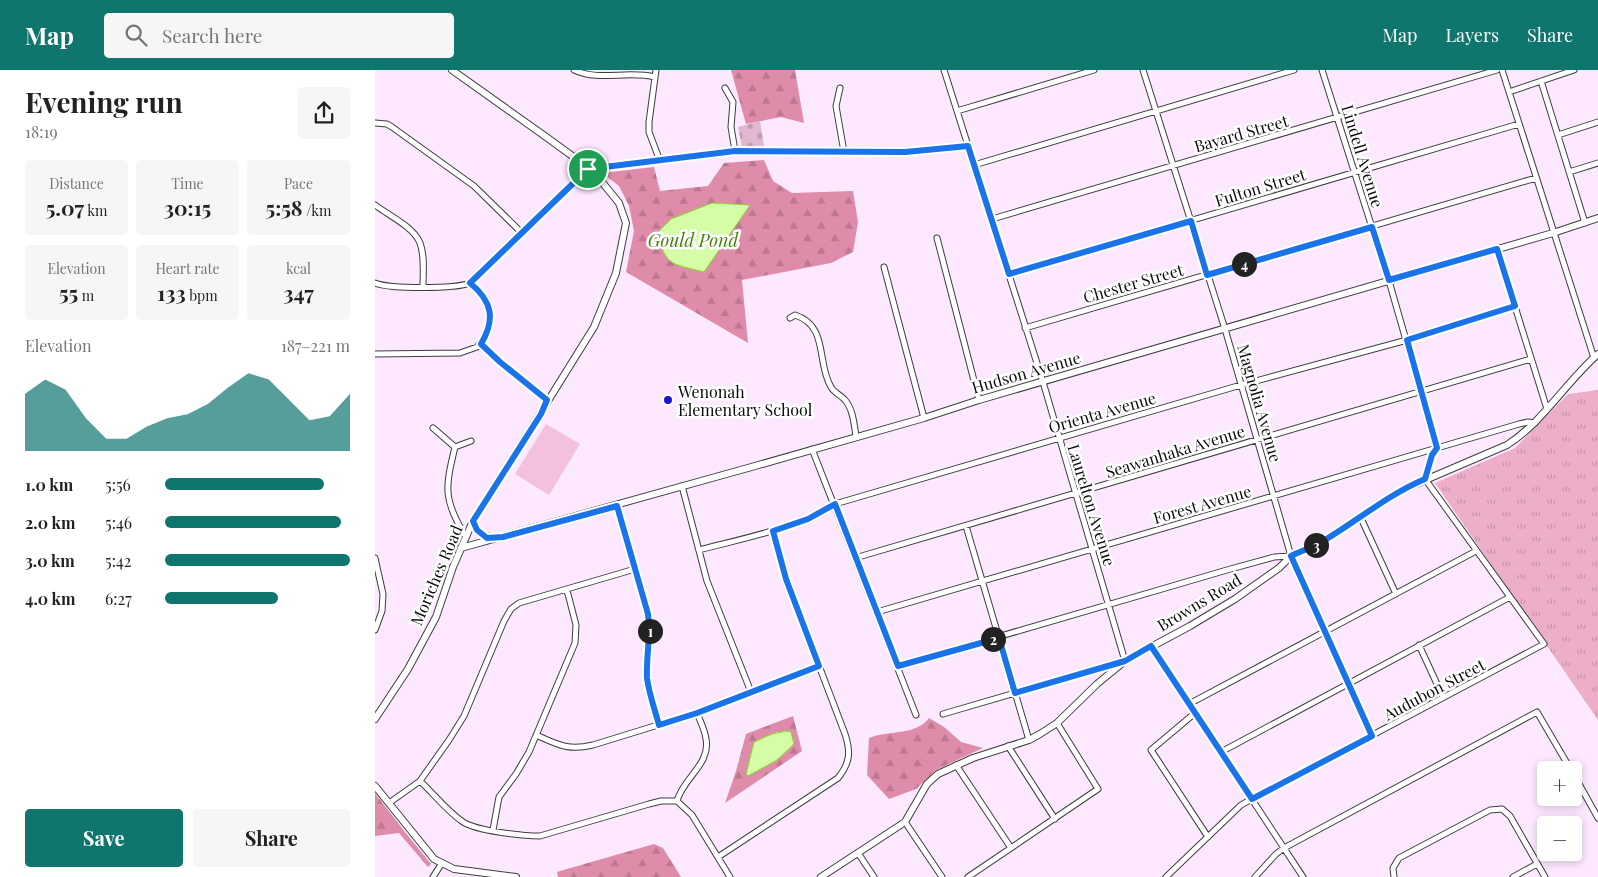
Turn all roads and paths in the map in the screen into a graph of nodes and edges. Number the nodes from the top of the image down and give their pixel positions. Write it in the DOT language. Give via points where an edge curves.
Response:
graph roads {
  1 [pos="452,70"];
  2 [pos="575,70"];
  3 [pos="657,70"];
  4 [pos="944,70"];
  5 [pos="1094,70"];
  6 [pos="1143,70"];
  7 [pos="1294,70"];
  8 [pos="1322,70"];
  9 [pos="1497,70"];
  10 [pos="1502,70"];
  11 [pos="1574,70"];
  12 [pos="1563,72"];
  13 [pos="655,77"];
  14 [pos="1541,81"];
  15 [pos="725,88"];
  16 [pos="840,88"];
  17 [pos="1509,92"];
  18 [pos="957,111"];
  19 [pos="1155,111"];
  20 [pos="1337,117"];
  21 [pos="1598,122"];
  22 [pos="375,124"];
  23 [pos="1519,124"];
  24 [pos="1558,135"];
  25 [pos="968,146"];
  26 [pos="735,151"];
  27 [pos="844,152"];
  28 [pos="660,160"];
  29 [pos="1598,163"];
  30 [pos="974,165"];
  31 [pos="1173,166"];
  32 [pos="588,169"];
  33 [pos="1354,172"];
  34 [pos="1569,172"];
  35 [pos="1536,178"];
  36 [pos="375,205"];
  37 [pos="1598,218"];
  38 [pos="992,219"];
  39 [pos="1191,221"];
  40 [pos="1585,223"];
  41 [pos="1372,227"];
  42 [pos="522,233"];
  43 [pos="1553,233"];
  44 [pos="937,238"];
  45 [pos="1497,249"];
  46 [pos="884,267"];
  47 [pos="1009,274"];
  48 [pos="1207,275"];
  49 [pos="1389,280"];
  50 [pos="375,283"];
  51 [pos="470,283"];
  52 [pos="423,287"];
  53 [pos="1515,306"];
  54 [pos="790,318"];
  55 [pos="1025,328"];
  56 [pos="1225,329"];
  57 [pos="1407,340"];
  58 [pos="481,344"];
  59 [pos="375,354"];
  60 [pos="1596,356"];
  61 [pos="1531,359"];
  62 [pos="1043,382"];
  63 [pos="1241,385"];
  64 [pos="1421,391"];
  65 [pos="547,400"];
  66 [pos="979,400"];
  67 [pos="1547,409"];
  68 [pos="924,418"];
  69 [pos="1535,423"];
  70 [pos="433,428"];
  71 [pos="856,436"];
  72 [pos="1058,438"];
  73 [pos="471,440"];
  74 [pos="1257,440"];
  75 [pos="455,447"];
  76 [pos="1437,448"];
  77 [pos="812,449"];
  78 [pos="1425,479"];
  79 [pos="682,486"];
  80 [pos="1076,493"];
  81 [pos="1273,496"];
  82 [pos="835,504"];
  83 [pos="617,506"];
  84 [pos="1360,516"];
  85 [pos="473,521"];
  86 [pos="966,526"];
  87 [pos="773,531"];
  88 [pos="465,537"];
  89 [pos="503,537"];
  90 [pos="461,548"];
  91 [pos="1093,549"];
  92 [pos="699,550"];
  93 [pos="1476,551"];
  94 [pos="1291,556"];
  95 [pos="375,558"];
  96 [pos="855,558"];
  97 [pos="635,569"];
  98 [pos="982,582"];
  99 [pos="566,590"];
  100 [pos="1396,594"];
  101 [pos="1510,597"];
  102 [pos="1109,605"];
  103 [pos="877,612"];
  104 [pos="375,630"];
  105 [pos="1326,631"];
  106 [pos="999,638"];
  107 [pos="1419,645"];
  108 [pos="1151,646"];
  109 [pos="1125,661"];
  110 [pos="819,666"];
  111 [pos="898,666"];
  112 [pos="1349,683"];
  113 [pos="751,692"];
  114 [pos="1015,693"];
  115 [pos="1443,698"];
  116 [pos="1189,704"];
  117 [pos="697,713"];
  118 [pos="1195,713"];
  119 [pos="917,714"];
  120 [pos="943,714"];
  121 [pos="375,719"];
  122 [pos="1057,723"];
  123 [pos="659,725"];
  124 [pos="535,735"];
  125 [pos="1372,736"];
  126 [pos="1029,740"];
  127 [pos="1008,746"];
  128 [pos="1221,752"];
  129 [pos="1566,761"];
  130 [pos="956,764"];
  131 [pos="420,782"];
  132 [pos="375,786"];
  133 [pos="1582,789"];
  134 [pos="1252,799"];
  135 [pos="677,801"];
  136 [pos="389,803"];
  137 [pos="1055,818"];
  138 [pos="1598,818"];
  139 [pos="905,822"];
  140 [pos="493,830"];
  141 [pos="1208,837"];
  142 [pos="1011,848"];
  143 [pos="1284,848"];
  144 [pos="858,853"];
  145 [pos="717,857"];
  146 [pos="441,863"];
  147 [pos="1537,864"];
  148 [pos="433,877"];
  149 [pos="516,877"];
  150 [pos="730,877"];
  151 [pos="821,877"];
  152 [pos="874,877"];
  153 [pos="942,877"];
  154 [pos="968,877"];
  155 [pos="1167,877"];
  156 [pos="1255,877"];
  157 [pos="1303,877"];
  158 [pos="1394,877"];
  159 [pos="1513,877"];
  160 [pos="1545,877"];
  1 -- 32 [label="street, Moriches Road"];
  2 -- 13 [label="street" via="586,74 639,71"];
  3 -- 13 [label="street"];
  4 -- 18 [label="street, Laurelton Avenue"];
  5 -- 18 [label="street"];
  6 -- 19 [label="street, Magnolia Avenue"];
  7 -- 19 [label="street"];
  8 -- 20 [label="street, Lindell Avenue"];
  9 -- 20 [label="street, Bayard Street"];
  10 -- 17 [label="street"];
  11 -- 12 [label="street"];
  12 -- 14 [label="street"];
  13 -- 28 [label="street" via="649,132"];
  14 -- 17 [label="street"];
  14 -- 24 [label="street"];
  15 -- 26 [label="street" via="733,102 731,127"];
  16 -- 27 [label="street" via="836,106"];
  17 -- 23 [label="street"];
  18 -- 25 [label="street, Laurelton Avenue"];
  19 -- 30 [label="street"];
  19 -- 31 [label="street, Magnolia Avenue"];
  20 -- 31 [label="street, Bayard Street"];
  20 -- 33 [label="street, Lindell Avenue"];
  21 -- 24 [label="street"];
  22 -- 42 [label="street" via="392,127 474,186"];
  23 -- 33 [label="street, Fulton Street"];
  23 -- 35 [label="street"];
  24 -- 34 [label="street"];
  25 -- 27 [label="street" via="905,152"];
  25 -- 30 [label="street, Laurelton Avenue"];
  26 -- 27 [label="street"];
  26 -- 28 [label="street"];
  28 -- 32 [label="street"];
  29 -- 34 [label="street"];
  30 -- 38 [label="street, Laurelton Avenue"];
  31 -- 38 [label="street, Bayard Street"];
  31 -- 39 [label="street, Magnolia Avenue"];
  32 -- 42 [label="street"];
  32 -- 65 [label="street, Moriches Road" via="619,203 626,223 616,273 594,327"];
  33 -- 39 [label="street, Fulton Street"];
  33 -- 41 [label="street, Lindell Avenue"];
  34 -- 40 [label="street"];
  35 -- 41 [label="street, Chester Street"];
  35 -- 43 [label="street"];
  36 -- 52 [label="street" via="411,230 418,239 422,250"];
  37 -- 40 [label="street, Hudson Avenue"];
  38 -- 47 [label="street, Laurelton Avenue"];
  39 -- 47 [label="street, Fulton Street"];
  39 -- 48 [label="street, Magnolia Avenue"];
  40 -- 43 [label="street, Hudson Avenue"];
  41 -- 48 [label="street, Chester Street"];
  41 -- 49 [label="street, Lindell Avenue"];
  42 -- 51 [label="street"];
  43 -- 45 [label="street, Hudson Avenue"];
  43 -- 60 [label="street"];
  44 -- 66 [label="street"];
  45 -- 49 [label="street, Hudson Avenue"];
  45 -- 53 [label="street"];
  46 -- 68 [label="street"];
  47 -- 55 [label="street, Laurelton Avenue"];
  48 -- 55 [label="street, Chester Street"];
  48 -- 56 [label="street, Magnolia Avenue"];
  49 -- 56 [label="street, Hudson Avenue"];
  49 -- 57 [label="street, Lindell Avenue"];
  50 -- 52 [label="street"];
  51 -- 52 [label="street"];
  51 -- 58 [label="street" via="486,300 489,311 488,332"];
  53 -- 57 [label="street, Orienta Avenue"];
  53 -- 61 [label="street"];
  54 -- 71 [label="street" via="795,314 803,317 815,329 830,386 850,408"];
  55 -- 62 [label="street, Laurelton Avenue"];
  56 -- 62 [label="street, Hudson Avenue"];
  56 -- 63 [label="street, Magnolia Avenue"];
  57 -- 63 [label="street, Orienta Avenue"];
  57 -- 64 [label="street, Lindell Avenue"];
  58 -- 59 [label="street" via="460,353"];
  58 -- 65 [label="street"];
  60 -- 67 [label="street, Browns Road"];
  61 -- 64 [label="street, Seawanhaka Avenue"];
  61 -- 67 [label="street"];
  62 -- 66 [label="street, Hudson Avenue"];
  62 -- 72 [label="street, Laurelton Avenue"];
  63 -- 72 [label="street, Orienta Avenue"];
  63 -- 74 [label="street, Magnolia Avenue"];
  64 -- 74 [label="street, Seawanhaka Avenue"];
  64 -- 76 [label="street, Lindell Avenue"];
  65 -- 85 [label="street, Moriches Road"];
  66 -- 68 [label="street, Hudson Avenue"];
  67 -- 69 [label="street, Browns Road"];
  68 -- 71 [label="street, Hudson Avenue"];
  69 -- 76 [label="street, Forest Avenue" via="1519,424"];
  69 -- 78 [label="street, Browns Road" via="1507,445"];
  70 -- 75 [label="street"];
  71 -- 77 [label="street, Hudson Avenue"];
  72 -- 80 [label="street, Laurelton Avenue"];
  72 -- 82 [label="street, Orienta Avenue"];
  73 -- 75 [label="street"];
  74 -- 80 [label="street, Seawanhaka Avenue"];
  74 -- 81 [label="street, Magnolia Avenue"];
  75 -- 88 [label="street" via="446,484 447,495"];
  76 -- 78 [label="street"];
  76 -- 81 [label="street, Forest Avenue"];
  77 -- 79 [label="street, Hudson Avenue"];
  77 -- 82 [label="street"];
  78 -- 84 [label="street, Browns Road"];
  78 -- 93 [label="street"];
  79 -- 83 [label="street, Hudson Avenue"];
  79 -- 92 [label="street"];
  80 -- 86 [label="street, Seawanhaka Avenue"];
  80 -- 91 [label="street, Laurelton Avenue"];
  81 -- 91 [label="street, Forest Avenue"];
  81 -- 94 [label="street, Magnolia Avenue"];
  82 -- 87 [label="street, Orienta Avenue" via="808,519"];
  82 -- 96 [label="street"];
  83 -- 89 [label="street, Hudson Avenue"];
  83 -- 97 [label="street"];
  84 -- 94 [label="street, Browns Road" via="1318,544"];
  84 -- 100 [label="street"];
  85 -- 88 [label="street, Moriches Road"];
  85 -- 89 [label="street" via="477,530 487,538"];
  86 -- 96 [label="street, Seawanhaka Avenue"];
  86 -- 98 [label="street"];
  87 -- 92 [label="street, Orienta Avenue"];
  87 -- 110 [label="street" via="786,579"];
  88 -- 90 [label="street, Moriches Road"];
  89 -- 90 [label="street, Hudson Avenue"];
  90 -- 121 [label="street, Moriches Road" via="436,617 408,669"];
  91 -- 98 [label="street, Forest Avenue"];
  91 -- 102 [label="street, Laurelton Avenue"];
  92 -- 113 [label="street" via="707,581"];
  93 -- 100 [label="street"];
  93 -- 101 [label="street"];
  94 -- 102 [label="street" via="1274,557"];
  94 -- 105 [label="street, Magnolia Avenue"];
  94 -- 108 [label="street, Browns Road" via="1235,599"];
  95 -- 104 [label="street" via="383,594 383,611"];
  96 -- 103 [label="street"];
  97 -- 99 [label="street"];
  97 -- 123 [label="street" via="648,614 647,679"];
  98 -- 103 [label="street, Forest Avenue"];
  98 -- 106 [label="street"];
  99 -- 124 [label="street" via="576,625 575,644"];
  99 -- 131 [label="street" via="519,603 511,609 464,716"];
  100 -- 105 [label="street"];
  101 -- 107 [label="street"];
  101 -- 115 [label="street, Audubon Street" via="1544,644"];
  102 -- 106 [label="street"];
  102 -- 109 [label="street, Laurelton Avenue"];
  103 -- 111 [label="street"];
  105 -- 112 [label="street, Magnolia Avenue"];
  105 -- 116 [label="street"];
  106 -- 111 [label="street"];
  106 -- 114 [label="street"];
  107 -- 112 [label="street"];
  107 -- 115 [label="street"];
  108 -- 109 [label="street, Browns Road"];
  108 -- 116 [label="street"];
  109 -- 114 [label="street"];
  109 -- 122 [label="street, Browns Road"];
  110 -- 113 [label="street"];
  110 -- 145 [label="street" via="849,747 845,769 838,778"];
  111 -- 119 [label="street"];
  112 -- 125 [label="street, Magnolia Avenue"];
  112 -- 128 [label="street"];
  113 -- 117 [label="street"];
  114 -- 120 [label="street"];
  114 -- 126 [label="street"];
  115 -- 125 [label="street, Audubon Street"];
  116 -- 118 [label="street"];
  117 -- 123 [label="street"];
  117 -- 135 [label="street" via="706,738 705,754 679,791"];
  118 -- 128 [label="street"];
  118 -- 141 [label="street" via="1151,750"];
  122 -- 126 [label="street, Browns Road"];
  122 -- 137 [label="street" via="1098,789"];
  123 -- 124 [label="street" via="573,748"];
  124 -- 140 [label="street" via="529,752 499,797"];
  125 -- 134 [label="street, Audubon Street"];
  126 -- 127 [label="street, Browns Road"];
  127 -- 130 [label="street, Browns Road"];
  127 -- 137 [label="street"];
  128 -- 134 [label="street"];
  129 -- 143 [label="street" via="1537,712"];
  130 -- 139 [label="street, Browns Road" via="927,784"];
  130 -- 142 [label="street"];
  131 -- 136 [label="street"];
  131 -- 140 [label="street" via="463,822"];
  132 -- 136 [label="street"];
  133 -- 138 [label="street"];
  134 -- 141 [label="street, Audubon Street" via="1241,805"];
  134 -- 143 [label="street"];
  135 -- 140 [label="street" via="649,804 541,836"];
  135 -- 145 [label="street" via="692,815"];
  136 -- 146 [label="street" via="434,859"];
  137 -- 142 [label="street"];
  139 -- 144 [label="street, Browns Road"];
  139 -- 153 [label="street"];
  141 -- 155 [label="street, Audubon Street"];
  142 -- 154 [label="street"];
  143 -- 156 [label="street"];
  143 -- 157 [label="street"];
  144 -- 151 [label="street, Browns Road"];
  144 -- 152 [label="street"];
  145 -- 150 [label="street"];
  146 -- 148 [label="street"];
  146 -- 149 [label="street" via="454,868"];
  147 -- 158 [label="street" via="1510,816 1502,808 1490,810 1399,858 1393,868"];
  147 -- 159 [label="street"];
  147 -- 160 [label="street"];
}
